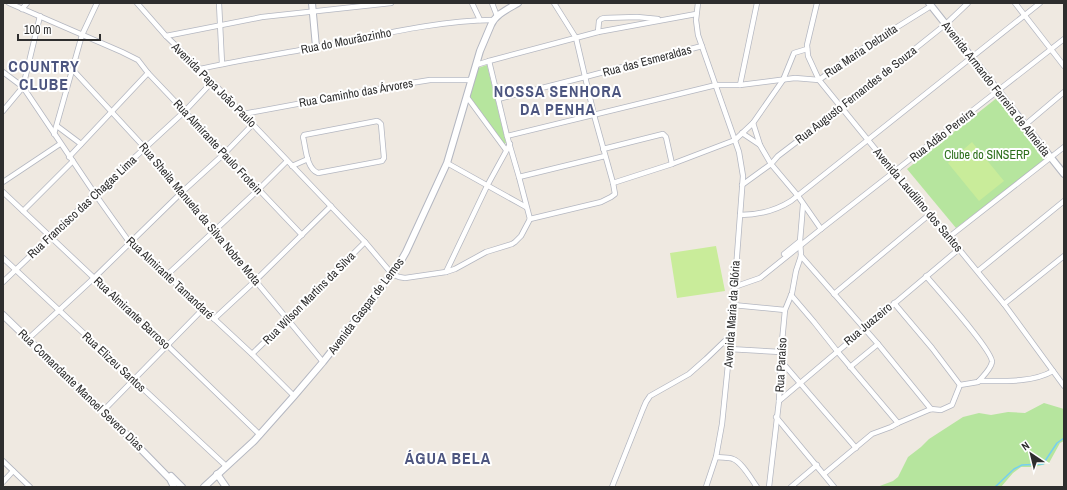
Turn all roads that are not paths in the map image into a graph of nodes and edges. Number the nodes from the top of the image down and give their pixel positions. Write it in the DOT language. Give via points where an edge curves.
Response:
graph roads {
  1 [pos="9,3"];
  2 [pos="28,3"];
  3 [pos="97,3"];
  4 [pos="137,3"];
  5 [pos="218,3"];
  6 [pos="312,3"];
  7 [pos="390,3"];
  8 [pos="472,3"];
  9 [pos="492,3"];
  10 [pos="518,3"];
  11 [pos="554,3"];
  12 [pos="698,3"];
  13 [pos="757,3"];
  14 [pos="817,3"];
  15 [pos="968,3"];
  16 [pos="1015,3"];
  17 [pos="1040,3"];
  18 [pos="930,4"];
  19 [pos="22,9"];
  20 [pos="312,12"];
  21 [pos="696,14"];
  22 [pos="1024,15"];
  23 [pos="40,16"];
  24 [pos="495,18"];
  25 [pos="664,19"];
  26 [pos="480,20"];
  27 [pos="946,24"];
  28 [pos="219,26"];
  29 [pos="598,32"];
  30 [pos="82,35"];
  31 [pos="166,36"];
  32 [pos="576,38"];
  33 [pos="1064,39"];
  34 [pos="702,46"];
  35 [pos="316,47"];
  36 [pos="808,49"];
  37 [pos="1051,50"];
  38 [pos="972,57"];
  39 [pos="489,60"];
  40 [pos="222,64"];
  41 [pos="476,65"];
  42 [pos="1064,66"];
  43 [pos="200,69"];
  44 [pos="73,70"];
  45 [pos="3,72"];
  46 [pos="148,73"];
  47 [pos="585,77"];
  48 [pos="471,80"];
  49 [pos="783,80"];
  50 [pos="819,80"];
  51 [pos="212,82"];
  52 [pos="740,85"];
  53 [pos="716,86"];
  54 [pos="23,87"];
  55 [pos="999,91"];
  56 [pos="1064,92"];
  57 [pos="467,97"];
  58 [pos="498,99"];
  59 [pos="841,108"];
  60 [pos="3,111"];
  61 [pos="111,111"];
  62 [pos="184,111"];
  63 [pos="243,114"];
  64 [pos="594,115"];
  65 [pos="753,122"];
  66 [pos="253,124"];
  67 [pos="1025,125"];
  68 [pos="57,126"];
  69 [pos="742,133"];
  70 [pos="54,134"];
  71 [pos="507,136"];
  72 [pos="734,140"];
  73 [pos="867,140"];
  74 [pos="60,144"];
  75 [pos="81,144"];
  76 [pos="510,144"];
  77 [pos="760,145"];
  78 [pos="1064,147"];
  79 [pos="145,148"];
  80 [pos="603,149"];
  81 [pos="506,150"];
  82 [pos="225,153"];
  83 [pos="70,156"];
  84 [pos="605,156"];
  85 [pos="1051,158"];
  86 [pos="308,160"];
  87 [pos="73,161"];
  88 [pos="287,161"];
  89 [pos="447,163"];
  90 [pos="672,164"];
  91 [pos="771,164"];
  92 [pos="292,166"];
  93 [pos="894,172"];
  94 [pos="1064,174"];
  95 [pos="519,177"];
  96 [pos="3,182"];
  97 [pos="613,183"];
  98 [pos="742,185"];
  99 [pos="487,186"];
  100 [pos="258,190"];
  101 [pos="3,192"];
  102 [pos="181,193"];
  103 [pos="94,194"];
  104 [pos="798,196"];
  105 [pos="1064,201"];
  106 [pos="803,205"];
  107 [pos="331,206"];
  108 [pos="526,207"];
  109 [pos="23,211"];
  110 [pos="930,214"];
  111 [pos="740,215"];
  112 [pos="530,219"];
  113 [pos="821,229"];
  114 [pos="214,231"];
  115 [pos="302,235"];
  116 [pos="50,236"];
  117 [pos="949,237"];
  118 [pos="365,242"];
  119 [pos="130,243"];
  120 [pos="800,243"];
  121 [pos="959,249"];
  122 [pos="801,256"];
  123 [pos="1064,256"];
  124 [pos="3,258"];
  125 [pos="16,270"];
  126 [pos="978,271"];
  127 [pos="446,272"];
  128 [pos="392,274"];
  129 [pos="167,275"];
  130 [pos="926,276"];
  131 [pos="94,278"];
  132 [pos="255,281"];
  133 [pos="3,282"];
  134 [pos="734,287"];
  135 [pos="834,294"];
  136 [pos="791,295"];
  137 [pos="894,303"];
  138 [pos="1004,304"];
  139 [pos="733,305"];
  140 [pos="203,309"];
  141 [pos="60,310"];
  142 [pos="785,310"];
  143 [pos="3,315"];
  144 [pos="214,319"];
  145 [pos="287,320"];
  146 [pos="864,328"];
  147 [pos="731,335"];
  148 [pos="28,339"];
  149 [pos="878,344"];
  150 [pos="168,346"];
  151 [pos="729,349"];
  152 [pos="837,351"];
  153 [pos="781,352"];
  154 [pos="252,354"];
  155 [pos="781,361"];
  156 [pos="323,362"];
  157 [pos="850,366"];
  158 [pos="1053,371"];
  159 [pos="134,380"];
  160 [pos="979,381"];
  161 [pos="800,383"];
  162 [pos="960,385"];
  163 [pos="1064,386"];
  164 [pos="294,396"];
  165 [pos="779,401"];
  166 [pos="931,409"];
  167 [pos="103,411"];
  168 [pos="776,417"];
  169 [pos="898,423"];
  170 [pos="260,435"];
  171 [pos="856,448"];
  172 [pos="716,457"];
  173 [pos="3,461"];
  174 [pos="816,465"];
  175 [pos="158,466"];
  176 [pos="226,466"];
  177 [pos="13,471"];
  178 [pos="824,474"];
  179 [pos="215,476"];
  180 [pos="3,482"];
  181 [pos="30,487"];
  182 [pos="174,487"];
  183 [pos="182,487"];
  184 [pos="197,487"];
  185 [pos="204,487"];
  186 [pos="226,487"];
  187 [pos="612,487"];
  188 [pos="706,487"];
  189 [pos="757,487"];
  190 [pos="768,487"];
  191 [pos="791,487"];
  192 [pos="834,487"];
  1 -- 19 [label="street"];
  2 -- 19 [label="street"];
  3 -- 30 [label="street"];
  4 -- 31 [label="street, Avenida Papa João Paulo"];
  5 -- 28 [label="street"];
  6 -- 20 [label="street"];
  7 -- 20 [label="street"];
  8 -- 26 [label="street"];
  9 -- 24 [label="street"];
  10 -- 24 [label="street"];
  11 -- 32 [label="street"];
  12 -- 21 [label="street, Avenida Maria da Glória"];
  13 -- 52 [label="street"];
  14 -- 36 [label="street, Avenida Laudilino dos Santos"];
  15 -- 27 [label="street, Rua Augusto Fernandes de Souza"];
  16 -- 22 [label="street"];
  17 -- 22 [label="street"];
  18 -- 27 [label="street, Avenida Armando Ferreira de Almeida"];
  18 -- 50 [label="street, Rua Maria Delzuita"];
  19 -- 23 [label="street"];
  20 -- 28 [label="street" via="262,17"];
  20 -- 35 [label="street"];
  21 -- 25 [label="street"];
  21 -- 34 [label="street, Avenida Maria da Glória" via="696,26"];
  22 -- 37 [label="street"];
  22 -- 38 [label="street"];
  23 -- 30 [label="street"];
  23 -- 54 [label="street"];
  24 -- 26 [label="street, Rua do Mourãozinho"];
  24 -- 41 [label="street, Avenida Gaspar de Lemos"];
  25 -- 29 [label="street"];
  25 -- 29 [label="street" via="604,18 598,22"];
  26 -- 35 [label="street, Rua do Mourãozinho" via="418,27"];
  27 -- 38 [label="street, Avenida Armando Ferreira de Almeida"];
  27 -- 59 [label="street, Rua Augusto Fernandes de Souza"];
  28 -- 31 [label="street"];
  28 -- 40 [label="street"];
  29 -- 32 [label="street"];
  30 -- 44 [label="street"];
  30 -- 46 [label="street, Rua Almirante Paulo Frotein" via="135,58"];
  31 -- 43 [label="street, Avenida Papa João Paulo"];
  32 -- 39 [label="street"];
  32 -- 47 [label="street"];
  33 -- 37 [label="street, Rua Adão Pereira"];
  34 -- 47 [label="street, Rua das Esmeraldas"];
  34 -- 53 [label="street, Avenida Maria da Glória"];
  35 -- 40 [label="street, Rua do Mourãozinho"];
  36 -- 49 [label="street" via="794,53"];
  36 -- 50 [label="street, Avenida Laudilino dos Santos" via="808,56"];
  37 -- 42 [label="street"];
  37 -- 55 [label="street, Rua Adão Pereira"];
  38 -- 55 [label="street, Avenida Armando Ferreira de Almeida"];
  38 -- 73 [label="street"];
  39 -- 41 [label="street"];
  39 -- 58 [label="street"];
  40 -- 43 [label="street, Rua do Mourãozinho"];
  41 -- 48 [label="street, Avenida Gaspar de Lemos"];
  43 -- 51 [label="street, Avenida Papa João Paulo"];
  44 -- 61 [label="street, Rua Sheila Manuela da Silva Nobre Mota"];
  44 -- 68 [label="street"];
  45 -- 54 [label="street, Rua Almirante Tamandaré"];
  46 -- 61 [label="street"];
  46 -- 62 [label="street, Rua Almirante Paulo Frotein"];
  47 -- 58 [label="street, Rua das Esmeraldas"];
  47 -- 64 [label="street"];
  48 -- 57 [label="street, Avenida Gaspar de Lemos"];
  48 -- 63 [label="street, Rua Caminho das Árvores" via="430,80"];
  49 -- 50 [label="street, Rua Maria Delzuita"];
  49 -- 52 [label="street, Rua Maria Delzuita"];
  49 -- 65 [label="street"];
  50 -- 59 [label="street, Avenida Laudilino dos Santos"];
  51 -- 62 [label="street, Rua Francisco das Chagas Lima"];
  51 -- 63 [label="street, Avenida Papa João Paulo"];
  52 -- 53 [label="street, Rua Maria Delzuita"];
  53 -- 64 [label="street, Rua Maria Delzuita"];
  53 -- 72 [label="street, Avenida Maria da Glória"];
  54 -- 60 [label="street"];
  54 -- 70 [label="street, Rua Almirante Tamandaré"];
  55 -- 67 [label="street, Avenida Armando Ferreira de Almeida"];
  55 -- 93 [label="street, Rua Adão Pereira"];
  56 -- 67 [label="street"];
  57 -- 81 [label="street"];
  57 -- 89 [label="street, Avenida Gaspar de Lemos"];
  58 -- 71 [label="street"];
  59 -- 73 [label="street, Avenida Laudilino dos Santos"];
  59 -- 91 [label="street, Rua Augusto Fernandes de Souza"];
  61 -- 75 [label="street"];
  61 -- 79 [label="street, Rua Sheila Manuela da Silva Nobre Mota"];
  62 -- 79 [label="street, Rua Francisco das Chagas Lima"];
  62 -- 82 [label="street, Rua Almirante Paulo Frotein"];
  63 -- 66 [label="street, Avenida Papa João Paulo"];
  64 -- 71 [label="street, Rua Maria Delzuita"];
  64 -- 80 [label="street"];
  65 -- 69 [label="street"];
  65 -- 77 [label="street"];
  66 -- 82 [label="street"];
  66 -- 88 [label="street, Avenida Papa João Paulo"];
  67 -- 85 [label="street, Avenida Armando Ferreira de Almeida"];
  68 -- 70 [label="street"];
  68 -- 75 [label="street"];
  69 -- 72 [label="street"];
  69 -- 77 [label="street"];
  70 -- 74 [label="street, Rua Almirante Tamandaré"];
  71 -- 76 [label="street"];
  72 -- 90 [label="street"];
  72 -- 98 [label="street, Avenida Maria da Glória" via="741,160"];
  73 -- 93 [label="street, Avenida Laudilino dos Santos"];
  73 -- 104 [label="street"];
  74 -- 83 [label="street, Rua Almirante Tamandaré"];
  74 -- 96 [label="street"];
  75 -- 83 [label="street"];
  76 -- 81 [label="street"];
  76 -- 95 [label="street"];
  77 -- 91 [label="street"];
  78 -- 85 [label="street"];
  79 -- 102 [label="street, Rua Sheila Manuela da Silva Nobre Mota"];
  79 -- 103 [label="street, Rua Francisco das Chagas Lima"];
  80 -- 84 [label="street"];
  80 -- 90 [label="street" via="663,134 666,137"];
  81 -- 99 [label="street"];
  82 -- 100 [label="street, Rua Almirante Paulo Frotein"];
  82 -- 102 [label="street"];
  83 -- 87 [label="street, Rua Almirante Tamandaré"];
  84 -- 95 [label="street"];
  84 -- 97 [label="street"];
  85 -- 94 [label="street, Avenida Armando Ferreira de Almeida"];
  85 -- 117 [label="street"];
  86 -- 86 [label="street" via="311,168 318,173 382,161 384,158 380,123 374,121 305,134 303,137"];
  86 -- 92 [label="street"];
  87 -- 103 [label="street, Rua Almirante Tamandaré"];
  87 -- 109 [label="street"];
  88 -- 92 [label="street, Avenida Papa João Paulo"];
  88 -- 100 [label="street"];
  89 -- 99 [label="street"];
  89 -- 128 [label="street, Avenida Gaspar de Lemos" via="406,252"];
  90 -- 97 [label="street"];
  91 -- 98 [label="street, Rua Augusto Fernandes de Souza"];
  91 -- 104 [label="street"];
  92 -- 107 [label="street, Avenida Papa João Paulo"];
  93 -- 110 [label="street, Avenida Laudilino dos Santos"];
  93 -- 113 [label="street, Rua Adão Pereira"];
  95 -- 108 [label="street"];
  97 -- 112 [label="street" via="614,194 602,202"];
  98 -- 111 [label="street, Avenida Maria da Glória"];
  99 -- 108 [label="street"];
  99 -- 127 [label="street"];
  100 -- 114 [label="street"];
  100 -- 115 [label="street, Rua Almirante Paulo Frotein"];
  101 -- 109 [label="street, Rua Almirante Barroso"];
  102 -- 114 [label="street, Rua Sheila Manuela da Silva Nobre Mota"];
  102 -- 119 [label="street"];
  103 -- 116 [label="street, Rua Francisco das Chagas Lima"];
  103 -- 119 [label="street, Rua Almirante Tamandaré"];
  104 -- 106 [label="street"];
  104 -- 111 [label="street" via="775,210"];
  105 -- 126 [label="street"];
  106 -- 113 [label="street"];
  106 -- 120 [label="street, Rua Paraíso"];
  107 -- 115 [label="street"];
  107 -- 118 [label="street, Avenida Papa João Paulo"];
  108 -- 112 [label="street"];
  109 -- 116 [label="street, Rua Almirante Barroso"];
  110 -- 117 [label="street, Avenida Laudilino dos Santos"];
  110 -- 135 [label="street"];
  111 -- 134 [label="street, Avenida Maria da Glória"];
  112 -- 127 [label="street" via="515,242 486,252"];
  113 -- 120 [label="street, Rua Adão Pereira"];
  114 -- 129 [label="street"];
  114 -- 132 [label="street, Rua Sheila Manuela da Silva Nobre Mota"];
  115 -- 132 [label="street"];
  116 -- 125 [label="street, Rua Francisco das Chagas Lima"];
  116 -- 131 [label="street, Rua Almirante Barroso"];
  117 -- 121 [label="street, Avenida Laudilino dos Santos"];
  118 -- 128 [label="street, Avenida Papa João Paulo"];
  118 -- 145 [label="street, Rua Wilson Martins da Silva"];
  119 -- 129 [label="street, Rua Almirante Tamandaré"];
  119 -- 131 [label="street"];
  120 -- 122 [label="street, Rua Paraíso"];
  120 -- 134 [label="street, Rua Adão Pereira" via="757,279"];
  121 -- 126 [label="street, Avenida Laudilino dos Santos"];
  121 -- 130 [label="street, Rua Juazeiro"];
  122 -- 135 [label="street"];
  122 -- 136 [label="street, Rua Paraíso"];
  123 -- 138 [label="street"];
  124 -- 125 [label="street, Rua Elizeu Santos"];
  125 -- 133 [label="street, Rua Francisco das Chagas Lima"];
  125 -- 141 [label="street, Rua Elizeu Santos"];
  126 -- 138 [label="street, Avenida Laudilino dos Santos"];
  127 -- 128 [label="street" via="405,278"];
  128 -- 156 [label="street, Avenida Gaspar de Lemos"];
  129 -- 140 [label="street, Rua Almirante Tamandaré"];
  130 -- 137 [label="street, Rua Juazeiro"];
  130 -- 160 [label="street" via="992,358 991,365"];
  131 -- 141 [label="street"];
  131 -- 150 [label="street, Rua Almirante Barroso"];
  132 -- 144 [label="street"];
  132 -- 145 [label="street, Rua Sheila Manuela da Silva Nobre Mota"];
  134 -- 139 [label="street, Avenida Maria da Glória"];
  135 -- 146 [label="street"];
  136 -- 142 [label="street, Rua Paraíso"];
  136 -- 152 [label="street"];
  137 -- 146 [label="street, Rua Juazeiro"];
  137 -- 162 [label="street"];
  138 -- 158 [label="street, Avenida Laudilino dos Santos"];
  139 -- 142 [label="street"];
  139 -- 147 [label="street, Avenida Maria da Glória"];
  140 -- 144 [label="street, Rua Almirante Tamandaré"];
  140 -- 150 [label="street"];
  141 -- 148 [label="street"];
  141 -- 159 [label="street, Rua Elizeu Santos"];
  142 -- 153 [label="street, Rua Paraíso"];
  143 -- 148 [label="street, Rua Comandante Manoel Severo Dias"];
  144 -- 154 [label="street, Rua Almirante Tamandaré"];
  145 -- 154 [label="street, Rua Wilson Martins da Silva"];
  145 -- 156 [label="street, Rua Sheila Manuela da Silva Nobre Mota"];
  146 -- 149 [label="street"];
  146 -- 152 [label="street, Rua Juazeiro"];
  147 -- 151 [label="street, Avenida Maria da Glória"];
  147 -- 187 [label="street" via="689,374 647,399"];
  148 -- 167 [label="street, Rua Comandante Manoel Severo Dias"];
  149 -- 157 [label="street"];
  149 -- 166 [label="street"];
  150 -- 159 [label="street"];
  150 -- 170 [label="street, Rua Almirante Barroso"];
  151 -- 153 [label="street"];
  151 -- 172 [label="street, Avenida Maria da Glória" via="722,424"];
  152 -- 157 [label="street"];
  152 -- 161 [label="street, Rua Juazeiro"];
  153 -- 155 [label="street, Rua Paraíso"];
  154 -- 164 [label="street, Rua Almirante Tamandaré"];
  155 -- 161 [label="street"];
  155 -- 165 [label="street, Rua Paraíso"];
  156 -- 164 [label="street, Avenida Gaspar de Lemos"];
  157 -- 169 [label="street"];
  158 -- 160 [label="street" via="1047,375 1027,379"];
  158 -- 163 [label="street, Avenida Laudilino dos Santos"];
  159 -- 167 [label="street"];
  159 -- 176 [label="street, Rua Elizeu Santos"];
  160 -- 162 [label="street"];
  161 -- 165 [label="street, Rua Juazeiro"];
  161 -- 171 [label="street"];
  162 -- 166 [label="street" via="952,405 941,410"];
  164 -- 170 [label="street, Avenida Gaspar de Lemos"];
  165 -- 168 [label="street, Rua Paraíso"];
  166 -- 169 [label="street"];
  167 -- 175 [label="street, Rua Comandante Manoel Severo Dias"];
  168 -- 174 [label="street"];
  168 -- 190 [label="street, Rua Paraíso"];
  169 -- 171 [label="street" via="872,434"];
  170 -- 176 [label="street, Avenida Gaspar de Lemos"];
  171 -- 178 [label="street"];
  172 -- 188 [label="street, Avenida Maria da Glória"];
  172 -- 189 [label="street" via="738,462"];
  173 -- 177 [label="street"];
  174 -- 178 [label="street"];
  174 -- 191 [label="street"];
  175 -- 182 [label="street"];
  175 -- 183 [label="street"];
  176 -- 179 [label="street, Avenida Gaspar de Lemos"];
  177 -- 180 [label="street"];
  177 -- 181 [label="street"];
  178 -- 192 [label="street"];
  179 -- 184 [label="street"];
  179 -- 185 [label="street"];
  179 -- 186 [label="street"];
}
